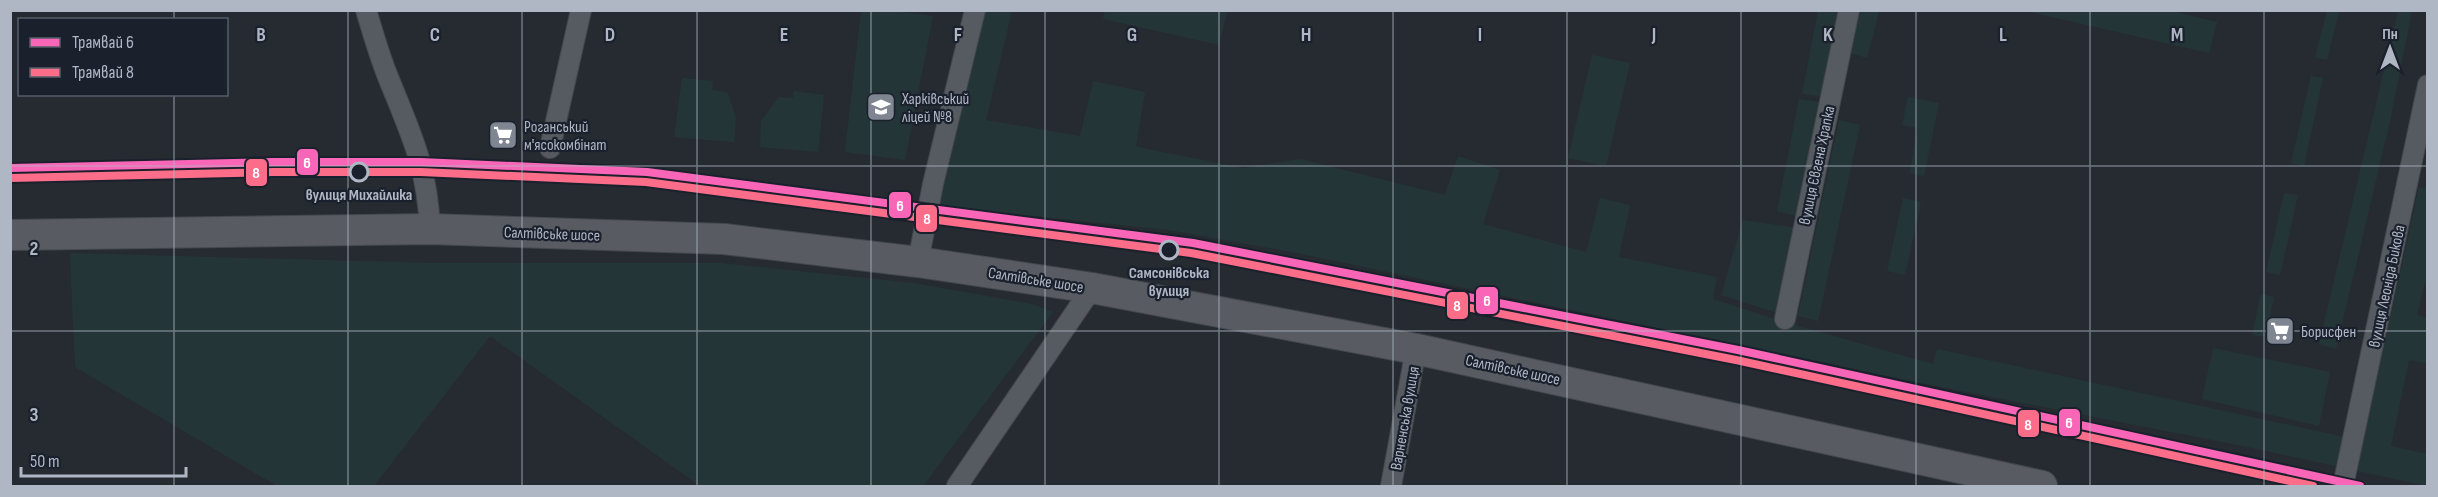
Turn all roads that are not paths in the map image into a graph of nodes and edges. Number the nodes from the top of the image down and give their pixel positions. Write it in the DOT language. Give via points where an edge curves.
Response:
graph roads {
  1 [pos="366,10"];
  2 [pos="581,10"];
  3 [pos="975,10"];
  4 [pos="1849,10"];
  5 [pos="2427,86"];
  6 [pos="550,148"];
  7 [pos="430,229"];
  8 [pos="10,235"];
  9 [pos="918,262"];
  10 [pos="1092,288"];
  11 [pos="1785,319"];
  12 [pos="1416,348"];
  13 [pos="957,486"];
  14 [pos="1391,486"];
  15 [pos="2042,486"];
  16 [pos="2343,486"];
  1 -- 7 [label="street" via="387,75 416,144 428,192"];
  2 -- 6 [label="street"];
  3 -- 9 [label="street"];
  4 -- 11 [label="street, вулиця Євгена Храпка"];
  5 -- 16 [label="street, вулиця Леоніда Бикова"];
  7 -- 8 [label="main road, Салтівське шосе"];
  7 -- 9 [label="main road, Салтівське шосе" via="724,239"];
  9 -- 10 [label="main road, Салтівське шосе"];
  10 -- 12 [label="main road, Салтівське шосе"];
  10 -- 13 [label="street"];
  12 -- 14 [label="street, Варненська вулиця"];
  12 -- 15 [label="main road, Салтівське шосе"];
}
